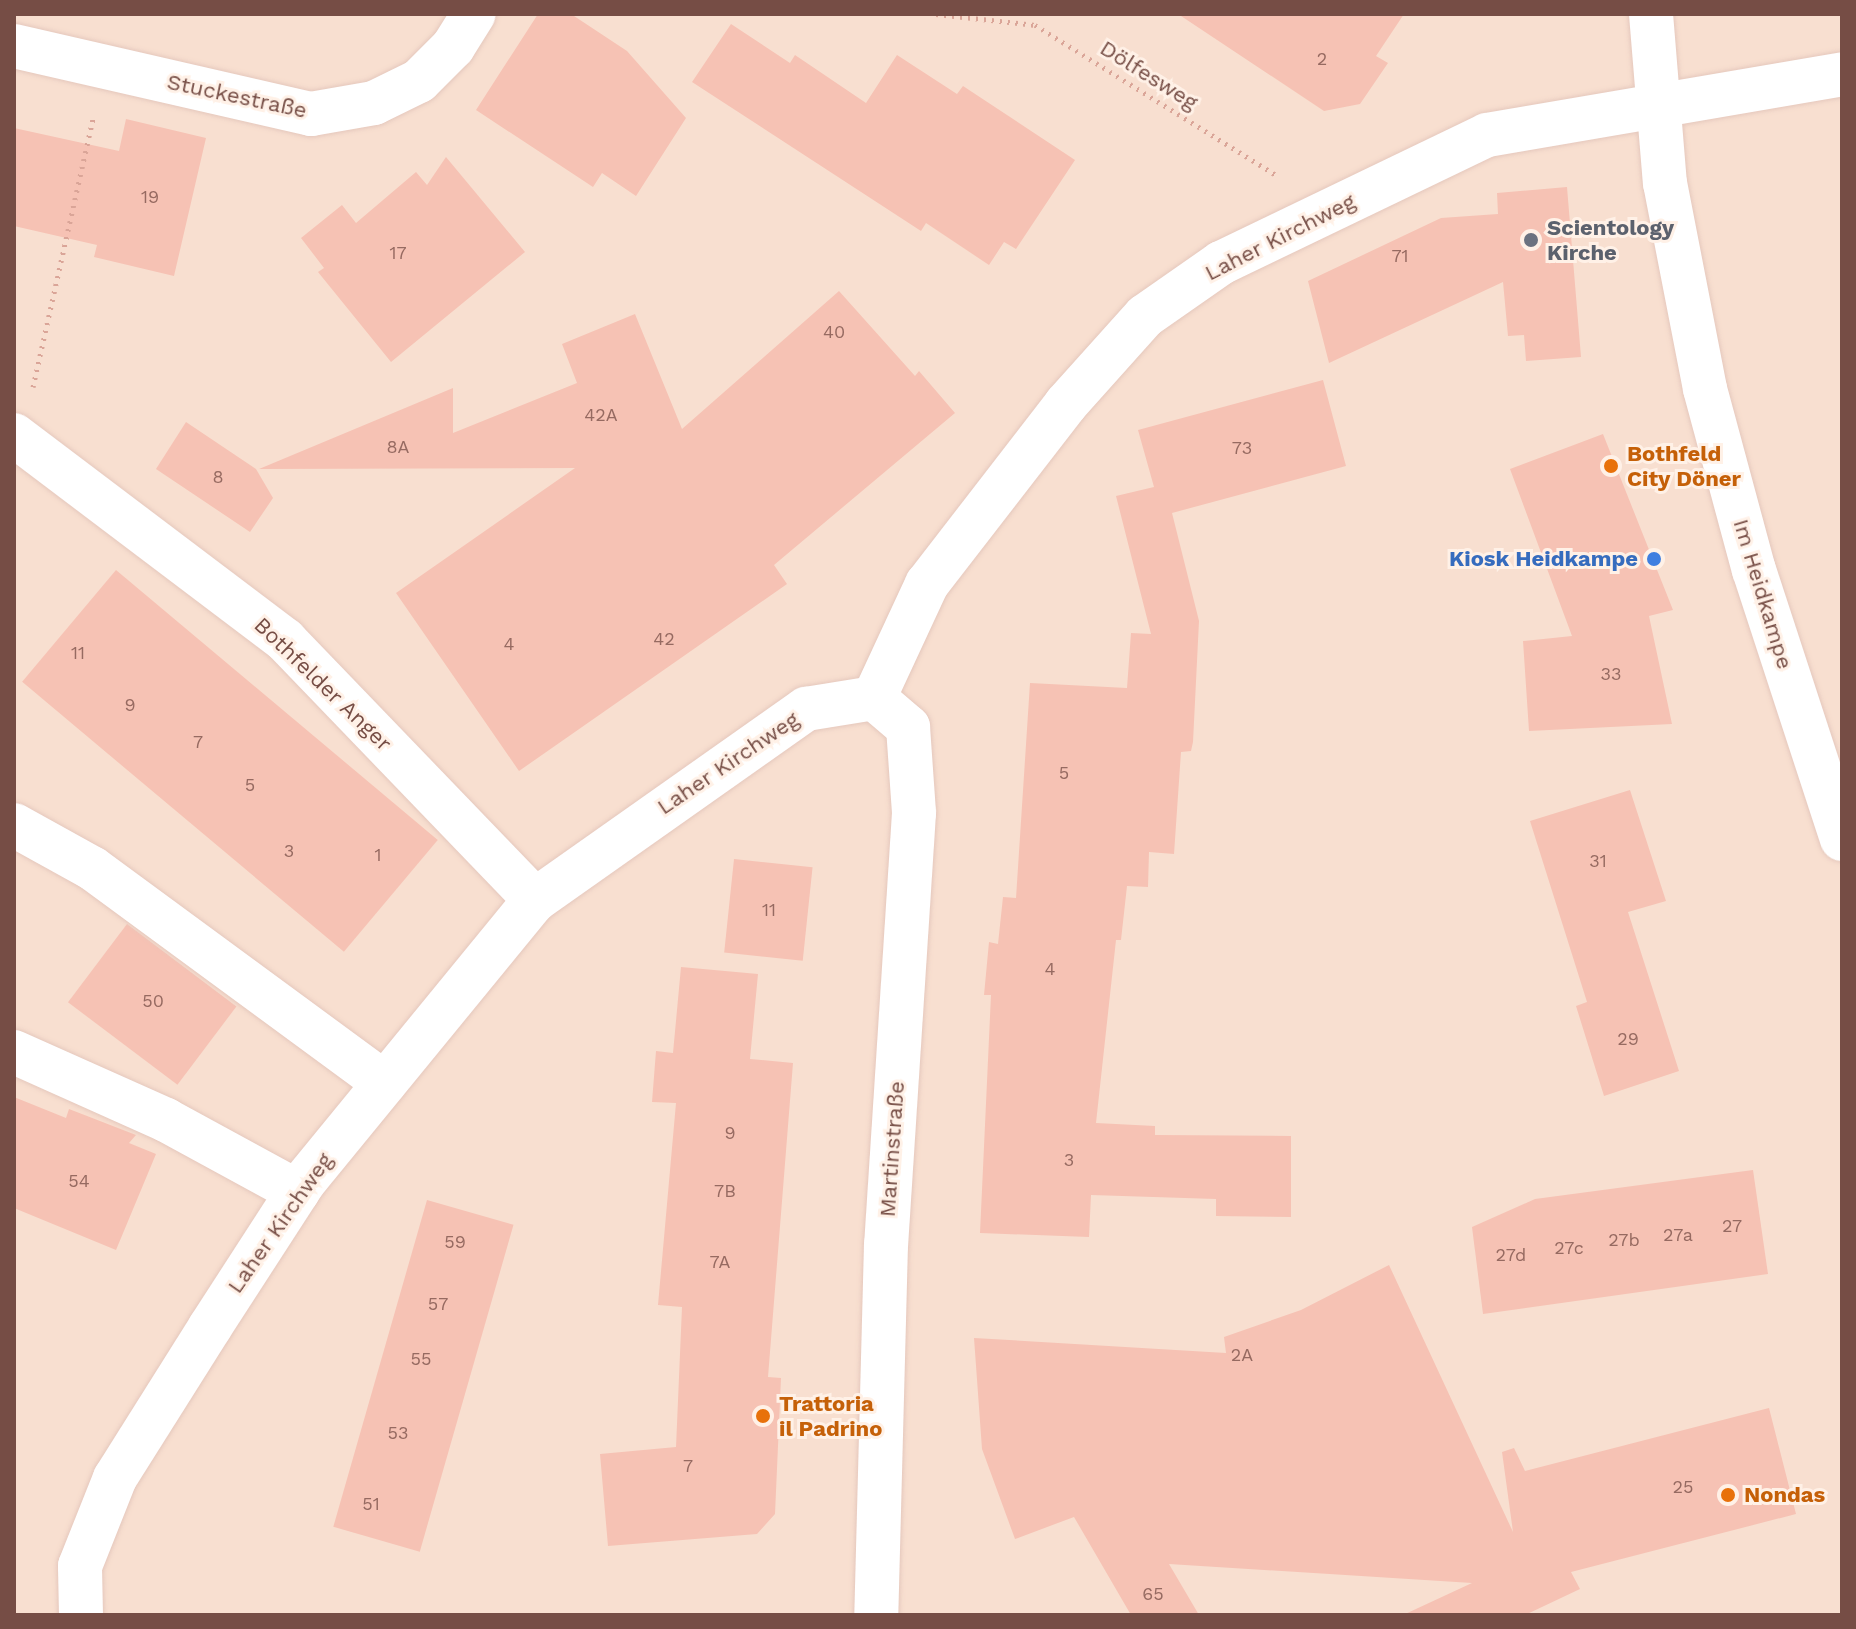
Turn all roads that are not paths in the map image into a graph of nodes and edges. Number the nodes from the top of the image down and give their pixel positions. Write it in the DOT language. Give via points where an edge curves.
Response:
graph roads {
  1 [pos="474,14"];
  2 [pos="1651,14"];
  3 [pos="14,46"];
  4 [pos="1842,74"];
  5 [pos="1658,104"];
  6 [pos="18,436"];
  7 [pos="874,698"];
  8 [pos="14,825"];
  9 [pos="1842,839"];
  10 [pos="535,900"];
  11 [pos="14,1052"];
  12 [pos="385,1083"];
  13 [pos="298,1192"];
  14 [pos="81,1615"];
  15 [pos="876,1615"];
  1 -- 3 [label="street, Stuckestraße" via="453,47 419,81 374,103 311,114"];
  2 -- 5 [label="street, Im Heidkampe"];
  4 -- 5 [label="street, Laher Kirchweg"];
  5 -- 7 [label="street, Laher Kirchweg" via="1487,135 1221,263 1145,316 1066,404 927,584"];
  5 -- 9 [label="street, Im Heidkampe" via="1675,246 1705,389 1754,570"];
  6 -- 10 [label="street, Bothfelder Anger" via="285,640"];
  7 -- 10 [label="street, Laher Kirchweg" via="806,709"];
  7 -- 15 [label="street, Martinstraße" via="908,727 914,813 886,1244"];
  8 -- 12 [label="street" via="92,868"];
  10 -- 12 [label="street, Laher Kirchweg"];
  11 -- 13 [label="street" via="166,1120"];
  12 -- 13 [label="street, Laher Kirchweg"];
  13 -- 14 [label="street, Laher Kirchweg" via="115,1478 80,1566"];
}
